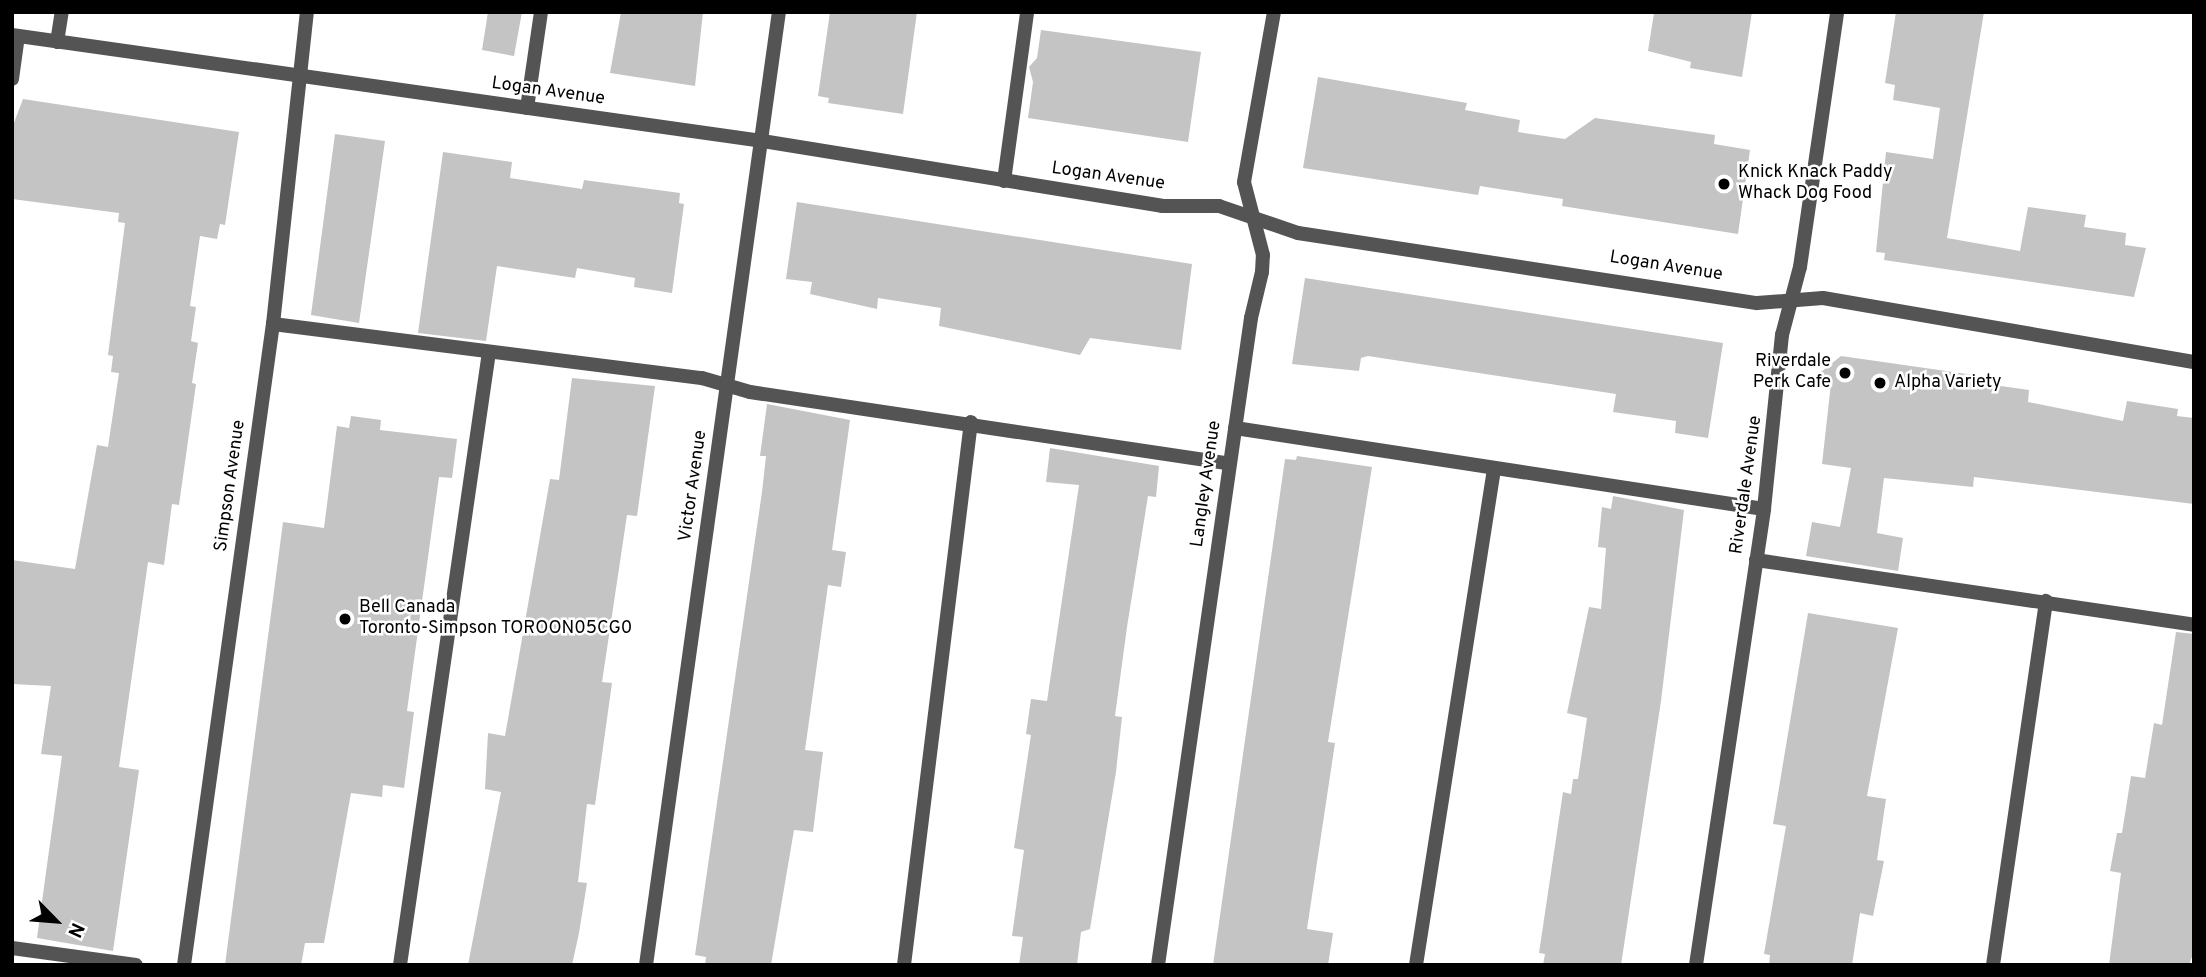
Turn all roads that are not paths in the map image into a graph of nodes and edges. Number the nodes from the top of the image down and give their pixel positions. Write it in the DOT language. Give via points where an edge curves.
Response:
graph roads {
  1 [pos="62,12"];
  2 [pos="307,12"];
  3 [pos="541,12"];
  4 [pos="779,12"];
  5 [pos="1027,12"];
  6 [pos="1274,12"];
  7 [pos="1837,12"];
  8 [pos="15,35"];
  9 [pos="57,42"];
  10 [pos="298,76"];
  11 [pos="12,79"];
  12 [pos="527,108"];
  13 [pos="762,141"];
  14 [pos="1003,181"];
  15 [pos="1254,220"];
  16 [pos="1794,297"];
  17 [pos="273,324"];
  18 [pos="489,352"];
  19 [pos="2194,362"];
  20 [pos="728,385"];
  21 [pos="971,422"];
  22 [pos="1235,428"];
  23 [pos="1230,464"];
  24 [pos="1494,469"];
  25 [pos="1764,509"];
  26 [pos="1756,560"];
  27 [pos="2046,601"];
  28 [pos="2194,625"];
  29 [pos="12,948"];
  30 [pos="135,965"];
  31 [pos="184,965"];
  32 [pos="400,965"];
  33 [pos="646,965"];
  34 [pos="904,965"];
  35 [pos="1158,965"];
  36 [pos="1416,965"];
  37 [pos="1696,965"];
  38 [pos="1993,965"];
  1 -- 9 [label="street"];
  2 -- 10 [label="street, Simpson Avenue"];
  3 -- 12 [label="street"];
  4 -- 13 [label="street, Victor Avenue"];
  5 -- 14 [label="street"];
  6 -- 15 [label="street, Langley Avenue" via="1244,182"];
  7 -- 16 [label="street, Riverdale Avenue"];
  8 -- 9 [label="street, Logan Avenue"];
  8 -- 11 [label="street"];
  9 -- 10 [label="street, Logan Avenue"];
  10 -- 12 [label="street, Logan Avenue"];
  10 -- 17 [label="street, Simpson Avenue" via="297,132"];
  12 -- 13 [label="street, Logan Avenue"];
  13 -- 14 [label="street, Logan Avenue"];
  13 -- 20 [label="street, Victor Avenue"];
  14 -- 15 [label="street, Logan Avenue" via="1162,206 1219,206"];
  15 -- 16 [label="street, Logan Avenue" via="1298,233 1757,303"];
  15 -- 22 [label="street, Langley Avenue" via="1262,271"];
  16 -- 19 [label="street, Logan Avenue"];
  16 -- 25 [label="street, Riverdale Avenue" via="1782,335"];
  17 -- 18 [label="street"];
  17 -- 31 [label="street, Simpson Avenue"];
  18 -- 20 [label="street"];
  18 -- 32 [label="street"];
  20 -- 21 [label="street"];
  20 -- 33 [label="street, Victor Avenue"];
  21 -- 23 [label="street"];
  21 -- 34 [label="street"];
  22 -- 23 [label="street, Langley Avenue"];
  22 -- 24 [label="street"];
  23 -- 35 [label="street, Langley Avenue"];
  24 -- 25 [label="street"];
  24 -- 36 [label="street"];
  25 -- 26 [label="street, Riverdale Avenue"];
  26 -- 27 [label="street"];
  26 -- 37 [label="street, Riverdale Avenue"];
  27 -- 28 [label="street"];
  27 -- 38 [label="street"];
  29 -- 30 [label="street"];
}
